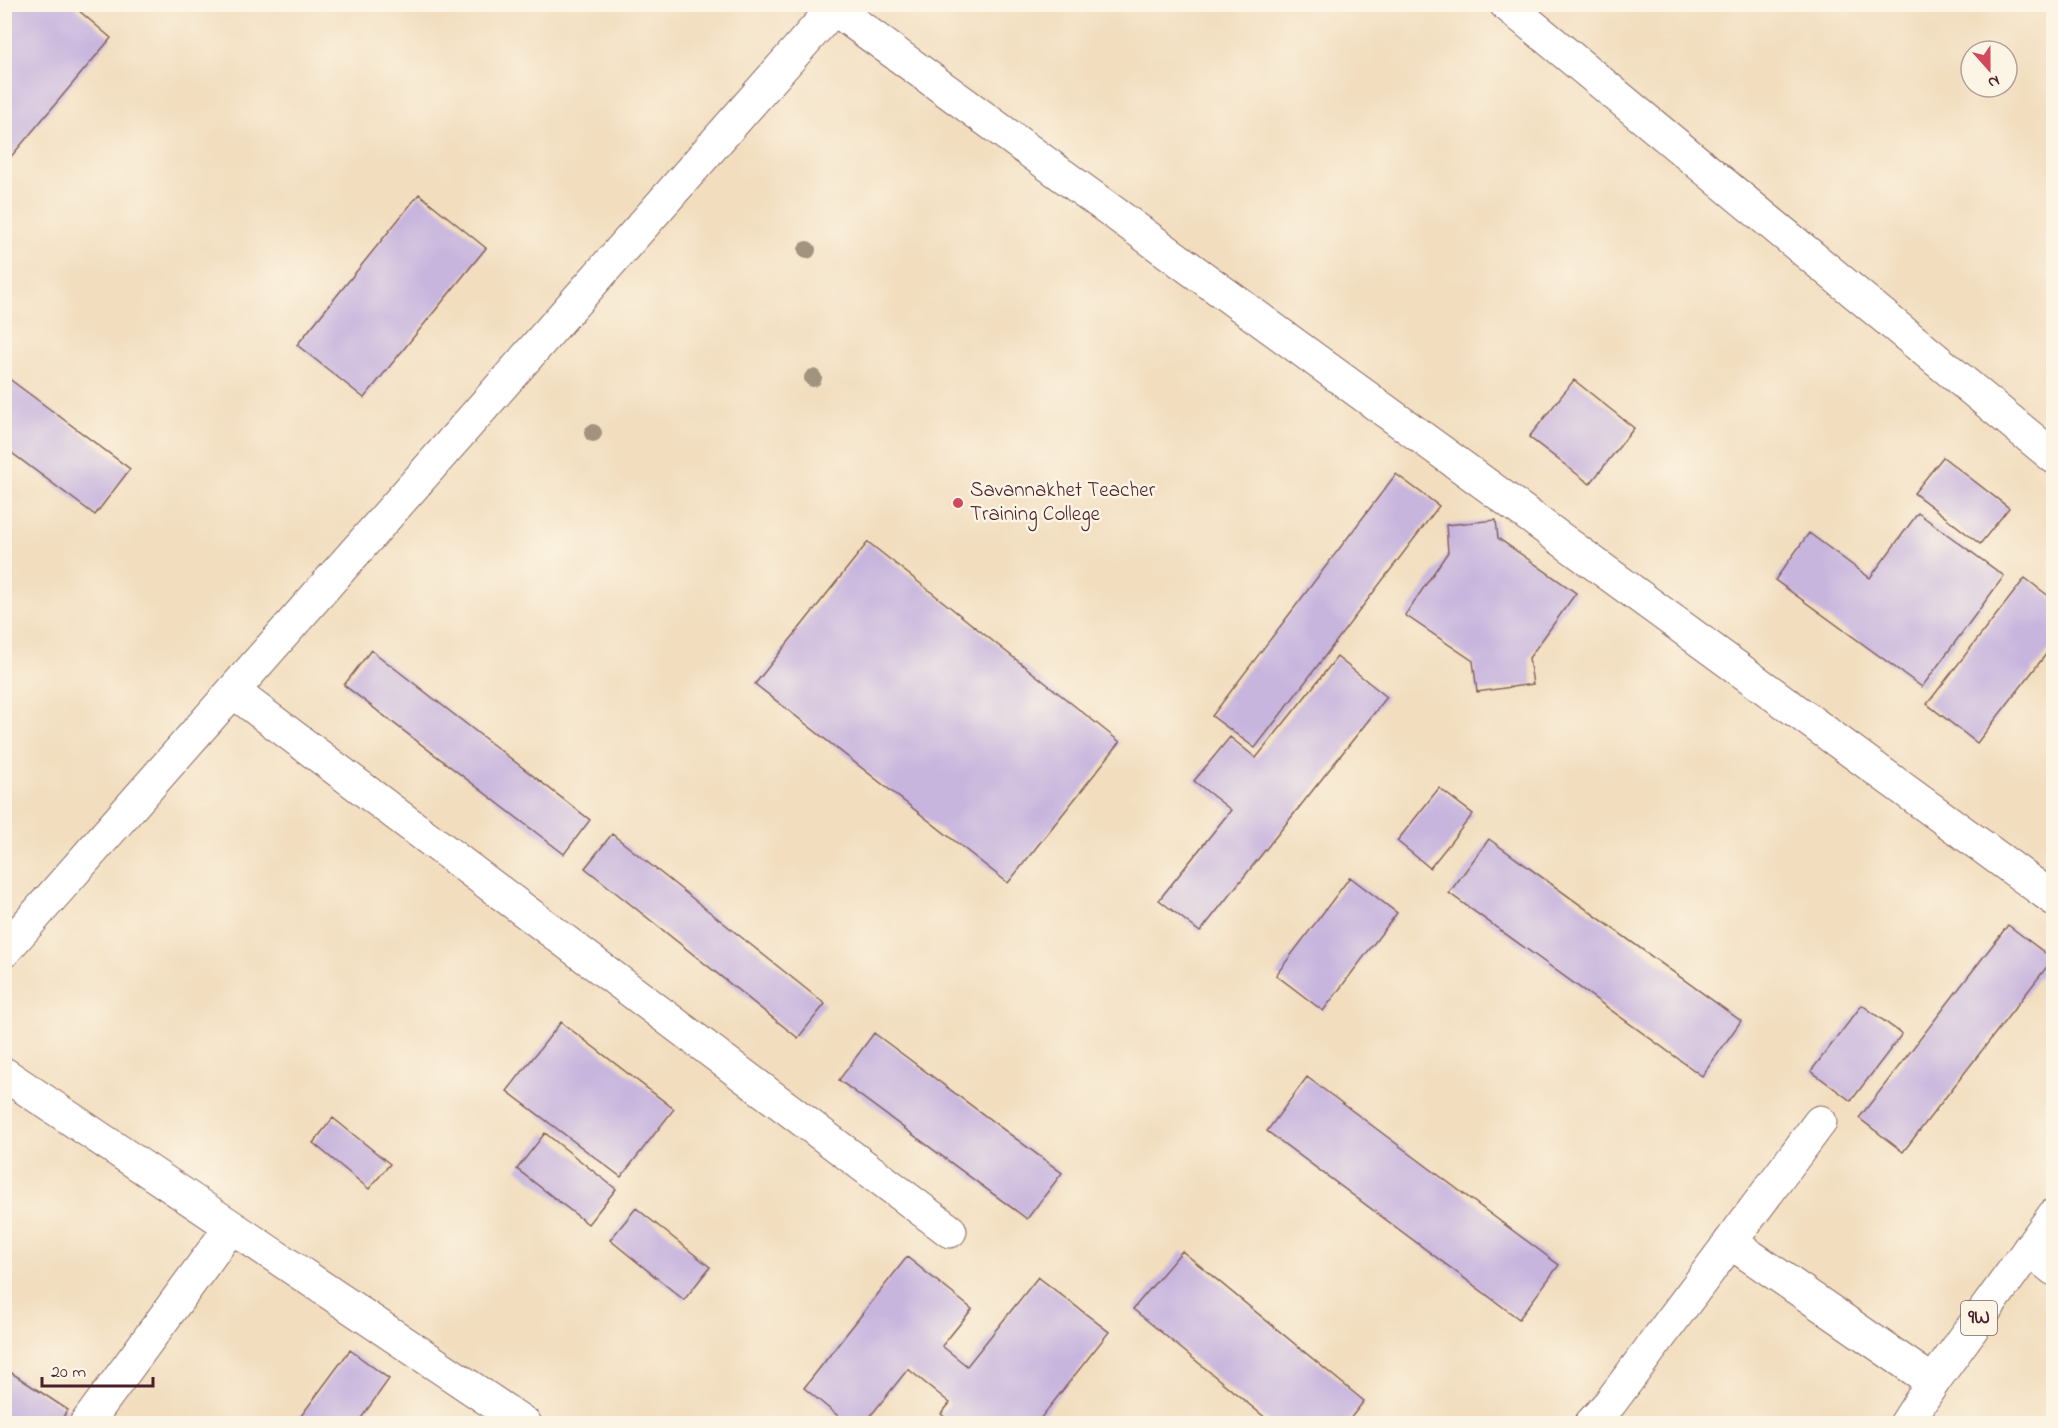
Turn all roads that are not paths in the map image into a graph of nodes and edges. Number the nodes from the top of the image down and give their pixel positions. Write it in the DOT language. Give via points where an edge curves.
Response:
graph roads {
  1 [pos="1506,4"];
  2 [pos="831,6"];
  3 [pos="2054,457"];
  4 [pos="234,692"];
  5 [pos="2054,899"];
  6 [pos="4,951"];
  7 [pos="4,1074"];
  8 [pos="1820,1122"];
  9 [pos="2054,1215"];
  10 [pos="231,1227"];
  11 [pos="950,1231"];
  12 [pos="1730,1242"];
  13 [pos="2041,1259"];
  14 [pos="1933,1382"];
  15 [pos="510,1419"];
  16 [pos="86,1424"];
  17 [pos="1591,1424"];
  18 [pos="1906,1424"];
  1 -- 3 [label="main road"];
  2 -- 4 [label="main road"];
  2 -- 5 [label="main road"];
  4 -- 6 [label="main road"];
  4 -- 11 [label="main road"];
  7 -- 10 [label="main road"];
  8 -- 12 [label="main road"];
  9 -- 13 [label="main road, 9W"];
  10 -- 15 [label="main road"];
  10 -- 16 [label="main road"];
  12 -- 14 [label="main road"];
  12 -- 17 [label="main road"];
  13 -- 14 [label="main road, 9W"];
  14 -- 18 [label="main road, 9W"];
}
